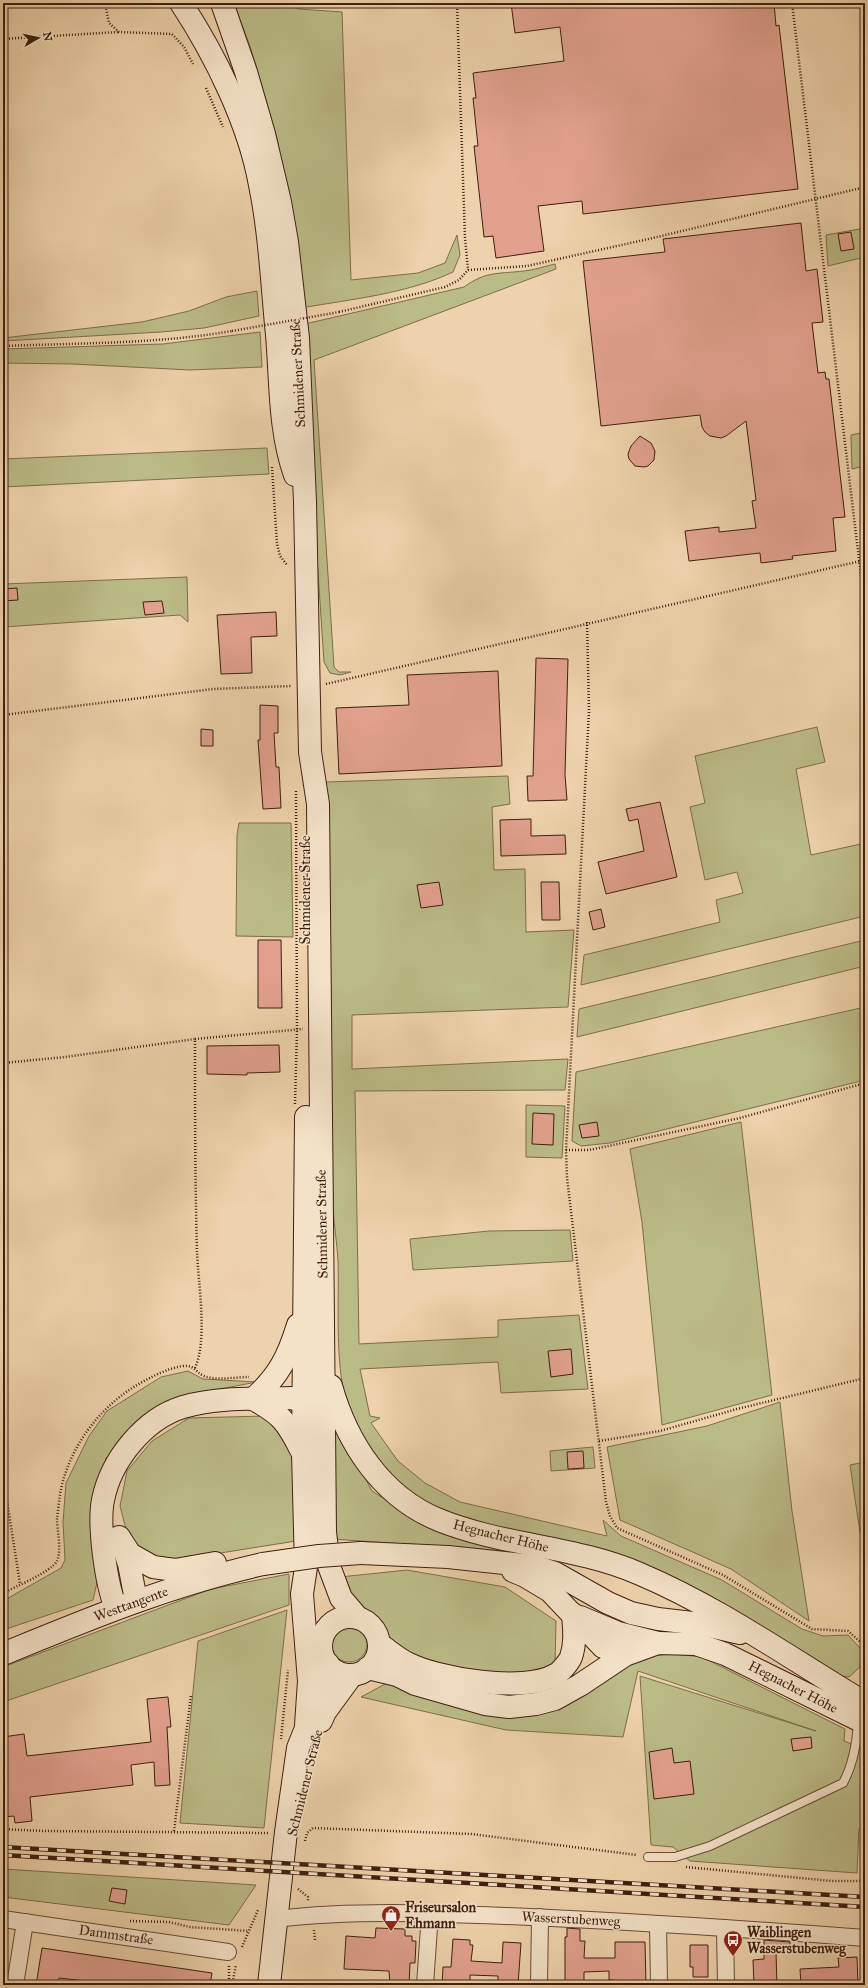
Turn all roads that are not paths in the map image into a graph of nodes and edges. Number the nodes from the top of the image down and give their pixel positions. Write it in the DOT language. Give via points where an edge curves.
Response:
graph roads {
  1 [pos="181,3"];
  2 [pos="222,3"];
  3 [pos="304,502"];
  4 [pos="313,1029"];
  5 [pos="304,1306"];
  6 [pos="323,1352"];
  7 [pos="253,1399"];
  8 [pos="304,1402"];
  9 [pos="324,1419"];
  10 [pos="303,1453"];
  11 [pos="119,1463"];
  12 [pos="119,1537"];
  13 [pos="491,1563"];
  14 [pos="259,1564"];
  15 [pos="306,1567"];
  16 [pos="126,1604"];
  17 [pos="573,1614"];
  18 [pos="358,1618"];
  19 [pos="757,1637"];
  20 [pos="322,1639"];
  21 [pos="658,1643"];
  22 [pos="379,1644"];
  23 [pos="7,1648"];
  24 [pos="625,1655"];
  25 [pos="328,1664"];
  26 [pos="360,1672"];
  27 [pos="863,1709"];
  28 [pos="306,1724"];
  29 [pos="286,1851"];
  30 [pos="648,1856"];
  31 [pos="430,1913"];
  32 [pos="540,1917"];
  33 [pos="3,1919"];
  34 [pos="276,1919"];
  35 [pos="25,1922"];
  36 [pos="658,1924"];
  37 [pos="725,1928"];
  38 [pos="865,1938"];
  39 [pos="235,1955"];
  40 [pos="15,1985"];
  41 [pos="269,1985"];
  42 [pos="425,1985"];
  43 [pos="539,1985"];
  44 [pos="658,1985"];
  45 [pos="726,1985"];
  1 -- 3 [label="main road" via="204,39 232,96 251,148 260,184 269,245 282,413 288,456"];
  2 -- 3 [label="main road, Schmidener Straße" via="264,134 285,235 298,338"];
  3 -- 4 [label="main road, Schmidener Straße" via="302,685 318,804"];
  4 -- 5 [label="main road, Schmidener Straße"];
  4 -- 6 [label="main road, Schmidener Straße"];
  5 -- 7 [label="main road, Schmidener Straße" via="282,1367"];
  5 -- 8 [label="main road, Schmidener Straße"];
  6 -- 9 [label="main road, Schmidener Straße"];
  6 -- 19 [label="main road, Hegnacher Höhe" via="338,1412 352,1439 367,1464 384,1483 408,1502 438,1519 468,1530 574,1553 638,1573 710,1608"];
  7 -- 8 [label="main road" via="292,1398"];
  7 -- 10 [label="main road" via="272,1409 286,1421"];
  7 -- 11 [label="main road" via="212,1401 182,1408 157,1419 134,1440"];
  8 -- 9 [label="main road"];
  8 -- 10 [label="main road, Schmidener Straße"];
  9 -- 18 [label="main road, Schmidener Straße" via="324,1509 329,1566 341,1598"];
  10 -- 15 [label="main road, Schmidener Straße"];
  11 -- 12 [label="main road" via="113,1509"];
  11 -- 16 [label="main road" via="108,1482 102,1500 101,1516 107,1572"];
  12 -- 14 [label="main road" via="130,1554 153,1567 175,1570 224,1562"];
  12 -- 16 [label="main road" via="129,1564"];
  13 -- 14 [label="main road, Hegnacher Höhe, bridge" via="448,1557 361,1553"];
  13 -- 17 [label="main road, Hegnacher Höhe" via="525,1576 550,1591"];
  13 -- 19 [label="main road, Hegnacher Höhe" via="533,1566 555,1573 608,1603 632,1613 701,1624"];
  14 -- 16 [label="main road, Westtangente"];
  15 -- 20 [label="main road, Schmidener Straße" via="314,1587"];
  15 -- 28 [label="main road, Schmidener Straße" via="302,1594 309,1681"];
  16 -- 23 [label="main road, Westtangente"];
  17 -- 21 [label="main road, Hegnacher Höhe" via="618,1633"];
  17 -- 22 [label="main road" via="574,1637 570,1657 556,1675 535,1682 509,1685 444,1674 407,1663"];
  17 -- 24 [label="main road, Hegnacher Höhe" via="603,1647"];
  18 -- 20 [label="main road" via="349,1617 336,1621 325,1630"];
  18 -- 22 [label="main road" via="373,1628"];
  19 -- 27 [label="main road, Hegnacher Höhe"];
  20 -- 25 [label="main road" via="321,1648"];
  21 -- 24 [label="main road, Hegnacher Höhe"];
  21 -- 27 [label="main road, Hegnacher Höhe" via="696,1644"];
  22 -- 26 [label="main road" via="374,1662"];
  24 -- 26 [label="main road, Hegnacher Höhe" via="555,1699 536,1704 509,1706 485,1704 415,1684 397,1675"];
  25 -- 26 [label="main road" via="343,1674"];
  25 -- 28 [label="main road, Schmidener Straße" via="322,1690"];
  26 -- 29 [label="main road, Schmidener Straße" via="325,1712 316,1733 298,1818"];
  27 -- 30 [label="lane" via="857,1742 843,1783 710,1846 675,1857"];
  28 -- 29 [label="main road, Schmidener Straße" via="294,1769"];
  29 -- 34 [label="main road, Schmidener Straße"];
  31 -- 32 [label="street, Wasserstubenweg"];
  31 -- 34 [label="street, Wasserstubenweg" via="311,1915"];
  31 -- 42 [label="street"];
  32 -- 36 [label="street, Wasserstubenweg"];
  32 -- 43 [label="street"];
  33 -- 35 [label="street, Dammstraße"];
  34 -- 41 [label="main road, Schmidener Straße"];
  35 -- 39 [label="street, Dammstraße"];
  35 -- 40 [label="street"];
  36 -- 37 [label="street, Wasserstubenweg"];
  36 -- 44 [label="street"];
  37 -- 38 [label="street, Wasserstubenweg"];
  37 -- 45 [label="street"];
}
